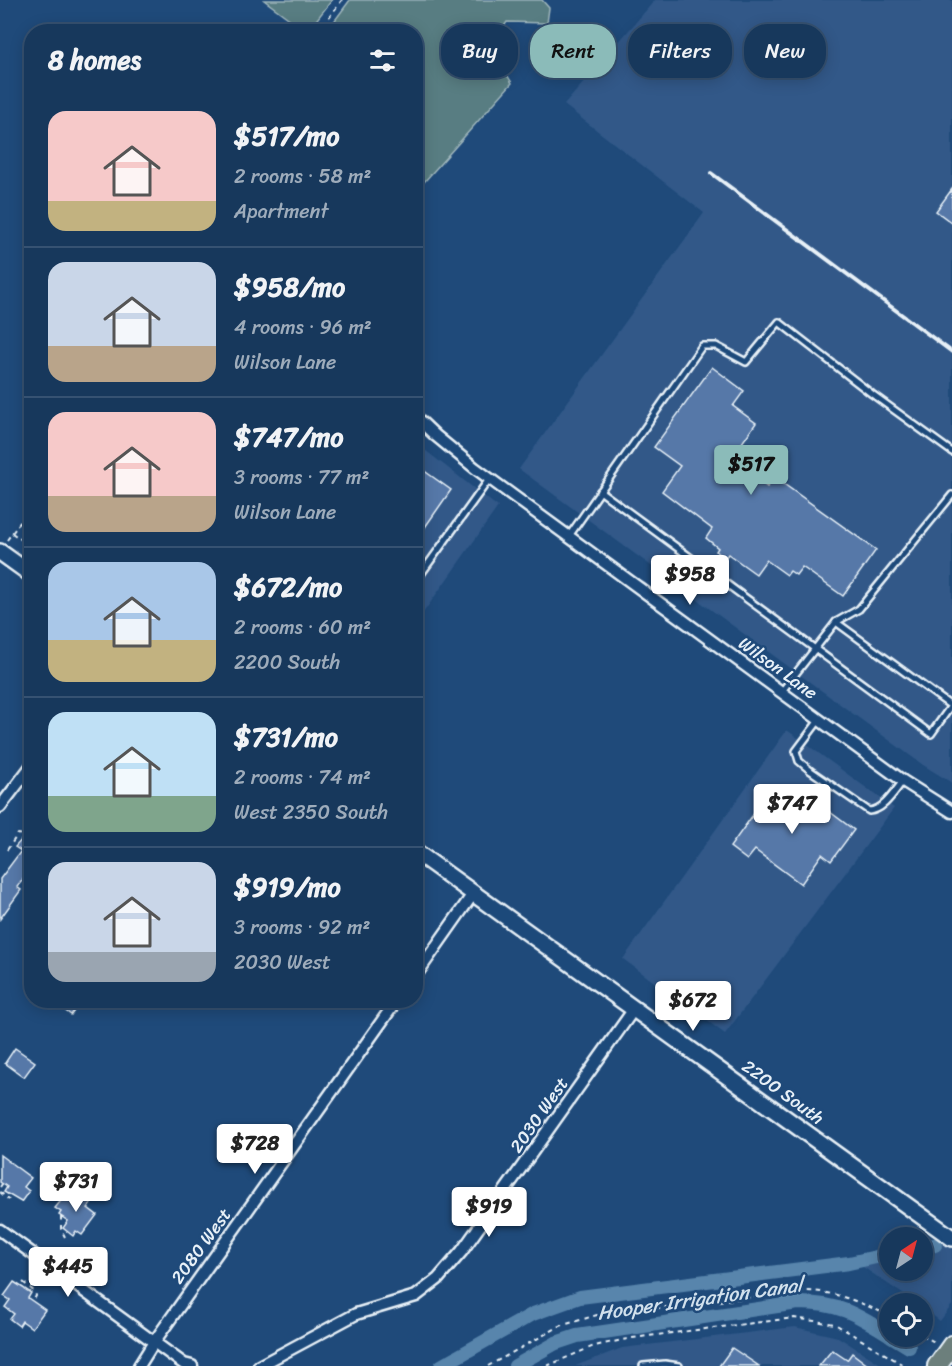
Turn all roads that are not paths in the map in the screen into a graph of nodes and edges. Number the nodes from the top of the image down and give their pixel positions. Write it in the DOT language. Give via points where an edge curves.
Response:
graph roads {
  1 [pos="423,424"];
  2 [pos="952,452"];
  3 [pos="490,478"];
  4 [pos="600,491"];
  5 [pos="952,495"];
  6 [pos="569,536"];
  7 [pos="0,552"];
  8 [pos="24,569"];
  9 [pos="423,571"];
  10 [pos="836,622"];
  11 [pos="814,649"];
  12 [pos="782,691"];
  13 [pos="819,719"];
  14 [pos="24,776"];
  15 [pos="903,781"];
  16 [pos="0,807"];
  17 [pos="952,812"];
  18 [pos="423,857"];
  19 [pos="473,894"];
  20 [pos="423,965"];
  21 [pos="391,1008"];
  22 [pos="634,1009"];
  23 [pos="0,1230"];
  24 [pos="952,1238"];
  25 [pos="153,1342"];
  26 [pos="952,1345"];
  27 [pos="139,1366"];
  28 [pos="192,1366"];
  29 [pos="260,1366"];
  30 [pos="643,1366"];
  31 [pos="679,1366"];
  32 [pos="936,1366"];
  1 -- 3 [label="street, Wilson Lane"];
  2 -- 4 [label="lane" via="779,322 746,362 716,346 702,346"];
  3 -- 6 [label="street, Wilson Lane"];
  3 -- 9 [label="lane"];
  4 -- 6 [label="lane"];
  4 -- 11 [label="lane"];
  5 -- 10 [label="lane" via="859,609"];
  6 -- 12 [label="street, Wilson Lane"];
  7 -- 8 [label="street"];
  10 -- 11 [label="lane"];
  10 -- 11 [label="lane" via="951,706 931,734"];
  11 -- 12 [label="lane"];
  12 -- 13 [label="street, Wilson Lane"];
  13 -- 15 [label="street, Wilson Lane"];
  13 -- 15 [label="lane" via="796,751 799,761 811,771 869,811 883,805"];
  14 -- 16 [label="street"];
  15 -- 17 [label="street, Wilson Lane"];
  18 -- 19 [label="street, 2200 South"];
  19 -- 20 [label="street"];
  19 -- 22 [label="street, 2200 South"];
  21 -- 25 [label="street, 2080 West"];
  22 -- 24 [label="street, 2200 South"];
  22 -- 29 [label="street, 2030 West" via="438,1279 417,1296 356,1314"];
  23 -- 25 [label="street"];
  25 -- 27 [label="street, 2080 West"];
  25 -- 28 [label="street"];
  26 -- 32 [label="main road"];
  30 -- 31 [label="lane"];
}
